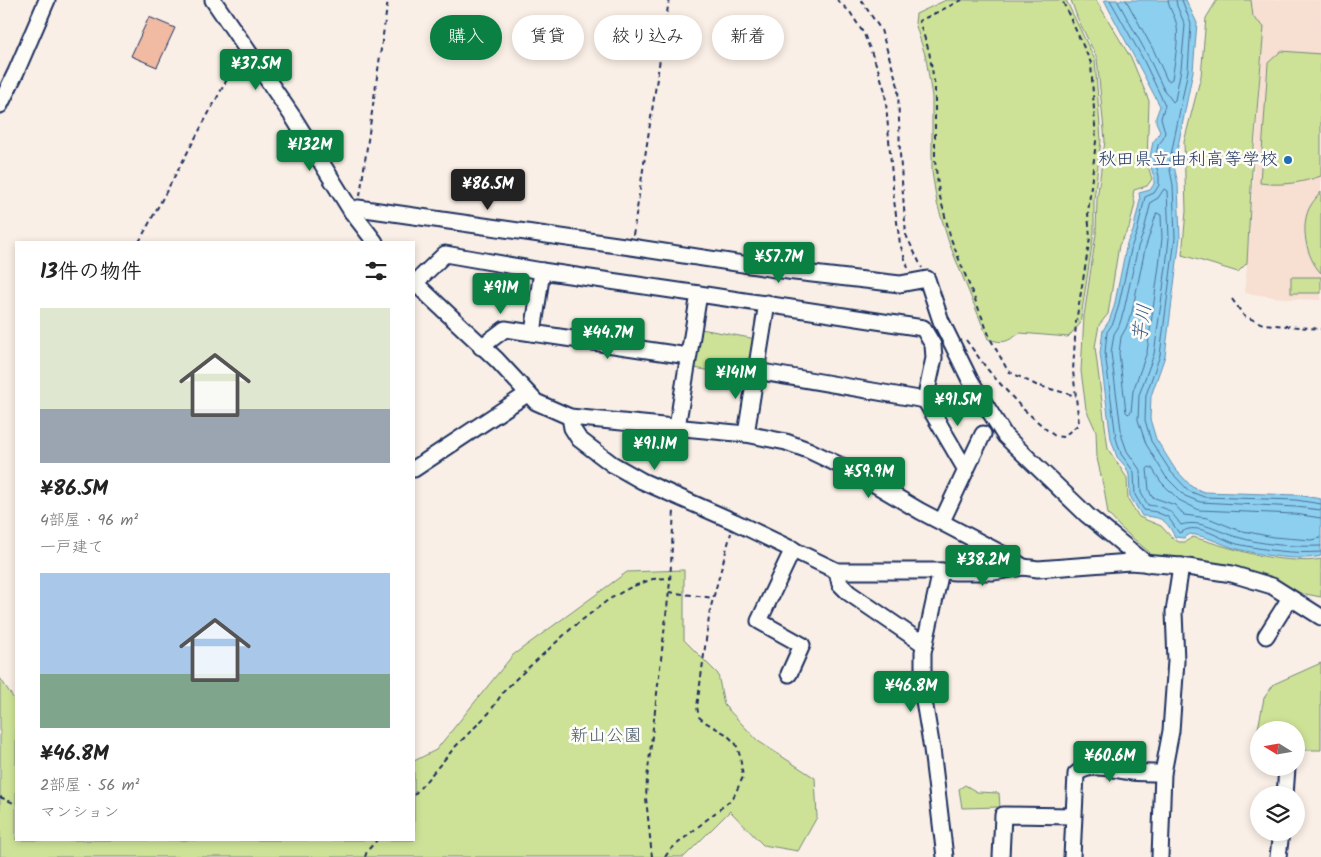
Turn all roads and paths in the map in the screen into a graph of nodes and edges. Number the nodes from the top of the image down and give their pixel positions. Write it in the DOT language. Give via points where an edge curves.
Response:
graph roads {
  1 [pos="47,0"];
  2 [pos="213,0"];
  3 [pos="388,0"];
  4 [pos="670,0"];
  5 [pos="837,0"];
  6 [pos="861,0"];
  7 [pos="962,0"];
  8 [pos="1062,0"];
  9 [pos="244,48"];
  10 [pos="0,105"];
  11 [pos="355,210"];
  12 [pos="140,241"];
  13 [pos="373,241"];
  14 [pos="631,246"];
  15 [pos="542,271"];
  16 [pos="927,279"];
  17 [pos="415,282"];
  18 [pos="415,284"];
  19 [pos="699,294"];
  20 [pos="1232,299"];
  21 [pos="766,303"];
  22 [pos="1321,329"];
  23 [pos="533,333"];
  24 [pos="966,340"];
  25 [pos="481,347"];
  26 [pos="688,356"];
  27 [pos="756,371"];
  28 [pos="527,394"];
  29 [pos="1076,396"];
  30 [pos="925,400"];
  31 [pos="570,417"];
  32 [pos="677,427"];
  33 [pos="746,434"];
  34 [pos="983,434"];
  35 [pos="415,468"];
  36 [pos="966,470"];
  37 [pos="679,496"];
  38 [pos="942,521"];
  39 [pos="735,522"];
  40 [pos="793,549"];
  41 [pos="1147,564"];
  42 [pos="1181,566"];
  43 [pos="1023,567"];
  44 [pos="838,571"];
  45 [pos="941,571"];
  46 [pos="670,578"];
  47 [pos="669,592"];
  48 [pos="713,598"];
  49 [pos="1290,598"];
  50 [pos="1321,617"];
  51 [pos="1266,636"];
  52 [pos="925,645"];
  53 [pos="789,674"];
  54 [pos="1163,773"];
  55 [pos="415,794"];
  56 [pos="0,797"];
  57 [pos="15,804"];
  58 [pos="1073,816"];
  59 [pos="376,841"];
  60 [pos="1280,841"];
  61 [pos="365,857"];
  62 [pos="652,857"];
  63 [pos="665,857"];
  64 [pos="945,857"];
  65 [pos="1001,857"];
  66 [pos="1072,857"];
  67 [pos="1160,857"];
  68 [pos="1278,857"];
  1 -- 10 [label="street"];
  2 -- 9 [label="street"];
  3 -- 11 [label="path"];
  4 -- 14 [label="path"];
  5 -- 16 [label="path" via="850,12 864,34 878,69 885,91 900,244 910,272"];
  6 -- 16 [label="path" via="881,30 898,86 906,235"];
  7 -- 29 [label="path" via="919,21 929,51 935,87 935,161 939,193 951,239 991,340 1008,371 1036,386"];
  8 -- 29 [label="path" via="1090,63 1096,141 1088,213 1090,238 1076,322 1072,371"];
  9 -- 11 [label="street"];
  9 -- 12 [label="path"];
  11 -- 13 [label="street"];
  11 -- 14 [label="street"];
  14 -- 16 [label="street" via="795,272 900,284"];
  15 -- 17 [label="street" via="445,254"];
  15 -- 19 [label="street"];
  15 -- 23 [label="street"];
  16 -- 41 [label="street" via="940,321 970,380 1005,436 1087,515"];
  18 -- 25 [label="street"];
  19 -- 21 [label="street"];
  19 -- 26 [label="street"];
  20 -- 22 [label="path" via="1244,316 1263,324"];
  21 -- 27 [label="street"];
  21 -- 30 [label="street" via="923,328 933,345 934,358"];
  23 -- 25 [label="street" via="504,330"];
  23 -- 26 [label="street"];
  24 -- 29 [label="path" via="1021,407 1055,436 1063,437 1079,424"];
  25 -- 28 [label="street"];
  26 -- 32 [label="street"];
  27 -- 30 [label="street"];
  27 -- 33 [label="street"];
  28 -- 31 [label="street" via="536,402"];
  28 -- 35 [label="street"];
  30 -- 36 [label="street"];
  31 -- 32 [label="street"];
  31 -- 37 [label="street" via="579,439 612,464"];
  32 -- 33 [label="street"];
  33 -- 38 [label="street" via="808,450"];
  34 -- 36 [label="street"];
  36 -- 38 [label="street"];
  37 -- 39 [label="street"];
  37 -- 46 [label="path" via="674,509"];
  38 -- 43 [label="street"];
  39 -- 40 [label="street"];
  39 -- 48 [label="path"];
  40 -- 44 [label="street"];
  40 -- 53 [label="street" via="759,621 802,645"];
  41 -- 42 [label="street"];
  41 -- 43 [label="street"];
  42 -- 49 [label="street" via="1232,574 1272,586"];
  42 -- 54 [label="street" via="1174,612 1176,661 1171,732"];
  43 -- 45 [label="street" via="994,572"];
  44 -- 45 [label="street"];
  44 -- 52 [label="street" via="840,584 849,593"];
  45 -- 52 [label="street"];
  46 -- 47 [label="path"];
  46 -- 55 [label="path" via="653,579 631,587 573,627 504,691 489,714"];
  47 -- 48 [label="path"];
  47 -- 62 [label="path" via="647,788"];
  48 -- 63 [label="path" via="696,707 699,717 736,744 743,777 732,798"];
  49 -- 50 [label="street"];
  49 -- 51 [label="street"];
  52 -- 64 [label="street" via="923,694"];
  54 -- 58 [label="street" via="1099,766 1083,769 1076,774"];
  54 -- 67 [label="street"];
  56 -- 57 [label="path"];
  58 -- 65 [label="street" via="1003,816"];
  58 -- 66 [label="street"];
  59 -- 61 [label="path"];
  60 -- 68 [label="street"];
}
